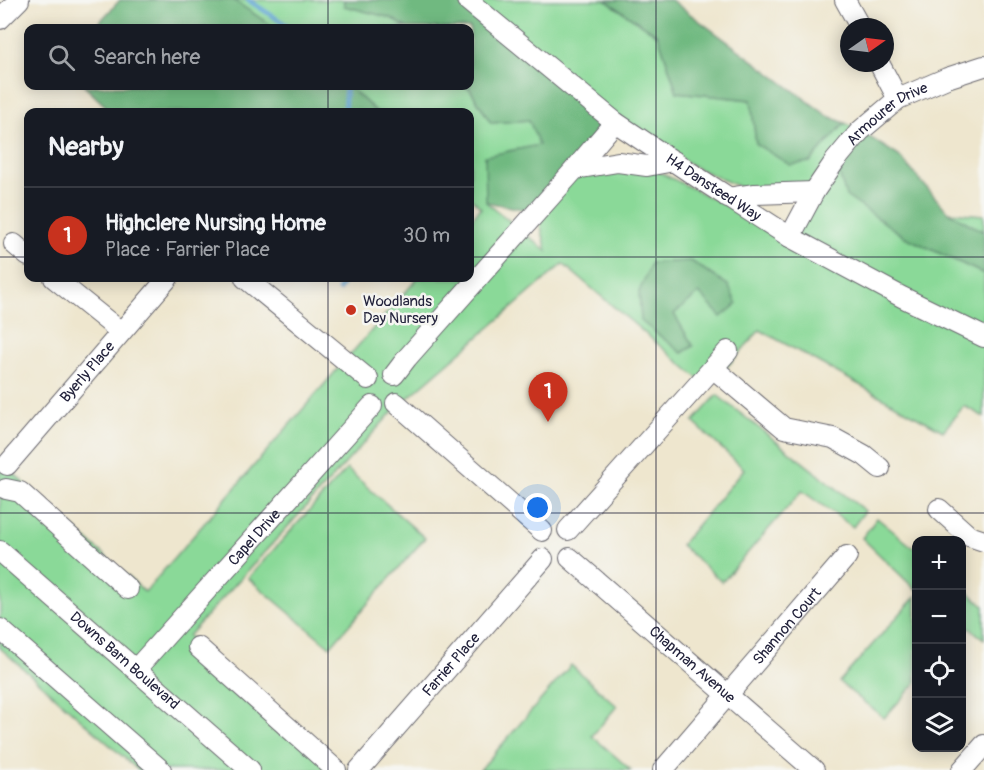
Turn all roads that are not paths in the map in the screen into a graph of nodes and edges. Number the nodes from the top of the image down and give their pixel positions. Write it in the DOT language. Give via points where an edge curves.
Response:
graph roads {
  1 [pos="467,0"];
  2 [pos="846,0"];
  3 [pos="855,18"];
  4 [pos="984,66"];
  5 [pos="884,72"];
  6 [pos="898,99"];
  7 [pos="615,122"];
  8 [pos="674,161"];
  9 [pos="575,170"];
  10 [pos="814,192"];
  11 [pos="728,198"];
  12 [pos="790,237"];
  13 [pos="59,282"];
  14 [pos="165,282"];
  15 [pos="250,282"];
  16 [pos="121,332"];
  17 [pos="984,337"];
  18 [pos="728,351"];
  19 [pos="713,368"];
  20 [pos="394,375"];
  21 [pos="368,379"];
  22 [pos="396,403"];
  23 [pos="372,406"];
  24 [pos="4,464"];
  25 [pos="880,468"];
  26 [pos="3,492"];
  27 [pos="939,509"];
  28 [pos="568,530"];
  29 [pos="542,531"];
  30 [pos="972,541"];
  31 [pos="0,551"];
  32 [pos="846,556"];
  33 [pos="570,558"];
  34 [pos="543,560"];
  35 [pos="128,589"];
  36 [pos="0,629"];
  37 [pos="198,647"];
  38 [pos="136,669"];
  39 [pos="727,696"];
  40 [pos="984,745"];
  41 [pos="161,770"];
  42 [pos="250,770"];
  43 [pos="336,770"];
  44 [pos="343,770"];
  45 [pos="359,770"];
  46 [pos="663,770"];
  47 [pos="814,770"];
  48 [pos="962,770"];
  1 -- 7 [label="street, H4 Dansteed Way"];
  2 -- 3 [label="street"];
  4 -- 6 [label="street, Armourer Drive"];
  5 -- 6 [label="street"];
  6 -- 10 [label="street, Armourer Drive" via="854,137"];
  7 -- 8 [label="street, H4 Dansteed Way"];
  7 -- 9 [label="street"];
  8 -- 9 [label="street" via="647,166 618,162"];
  8 -- 11 [label="street, H4 Dansteed Way"];
  9 -- 20 [label="street"];
  10 -- 11 [label="street"];
  10 -- 12 [label="street, Armourer Drive"];
  11 -- 12 [label="street, H4 Dansteed Way"];
  12 -- 17 [label="street, H4 Dansteed Way"];
  13 -- 16 [label="street"];
  14 -- 16 [label="street, Byerly Place"];
  15 -- 21 [label="street"];
  16 -- 24 [label="street, Byerly Place"];
  18 -- 19 [label="street"];
  19 -- 25 [label="street" via="784,428 833,438"];
  19 -- 28 [label="street"];
  20 -- 21 [label="street" via="380,372"];
  20 -- 22 [label="street" via="401,389"];
  21 -- 23 [label="street" via="365,393"];
  22 -- 23 [label="street" via="385,408"];
  22 -- 29 [label="street"];
  23 -- 38 [label="street, Capel Drive"];
  24 -- 26 [label="street" via="10,478"];
  26 -- 35 [label="street" via="20,492"];
  27 -- 30 [label="street"];
  28 -- 29 [label="street" via="552,526"];
  28 -- 33 [label="street" via="574,544"];
  29 -- 34 [label="street" via="536,545"];
  31 -- 38 [label="street, Downs Barn Boulevard"];
  32 -- 39 [label="street, Shannon Court"];
  33 -- 34 [label="street" via="558,564"];
  33 -- 39 [label="street, Chapman Avenue"];
  34 -- 45 [label="street, Farrier Place"];
  36 -- 41 [label="street"];
  37 -- 43 [label="street"];
  38 -- 42 [label="street, Downs Barn Boulevard"];
  39 -- 46 [label="street, Shannon Court"];
  39 -- 47 [label="street, Chapman Avenue"];
  40 -- 48 [label="street"];
  44 -- 45 [label="street"];
}
